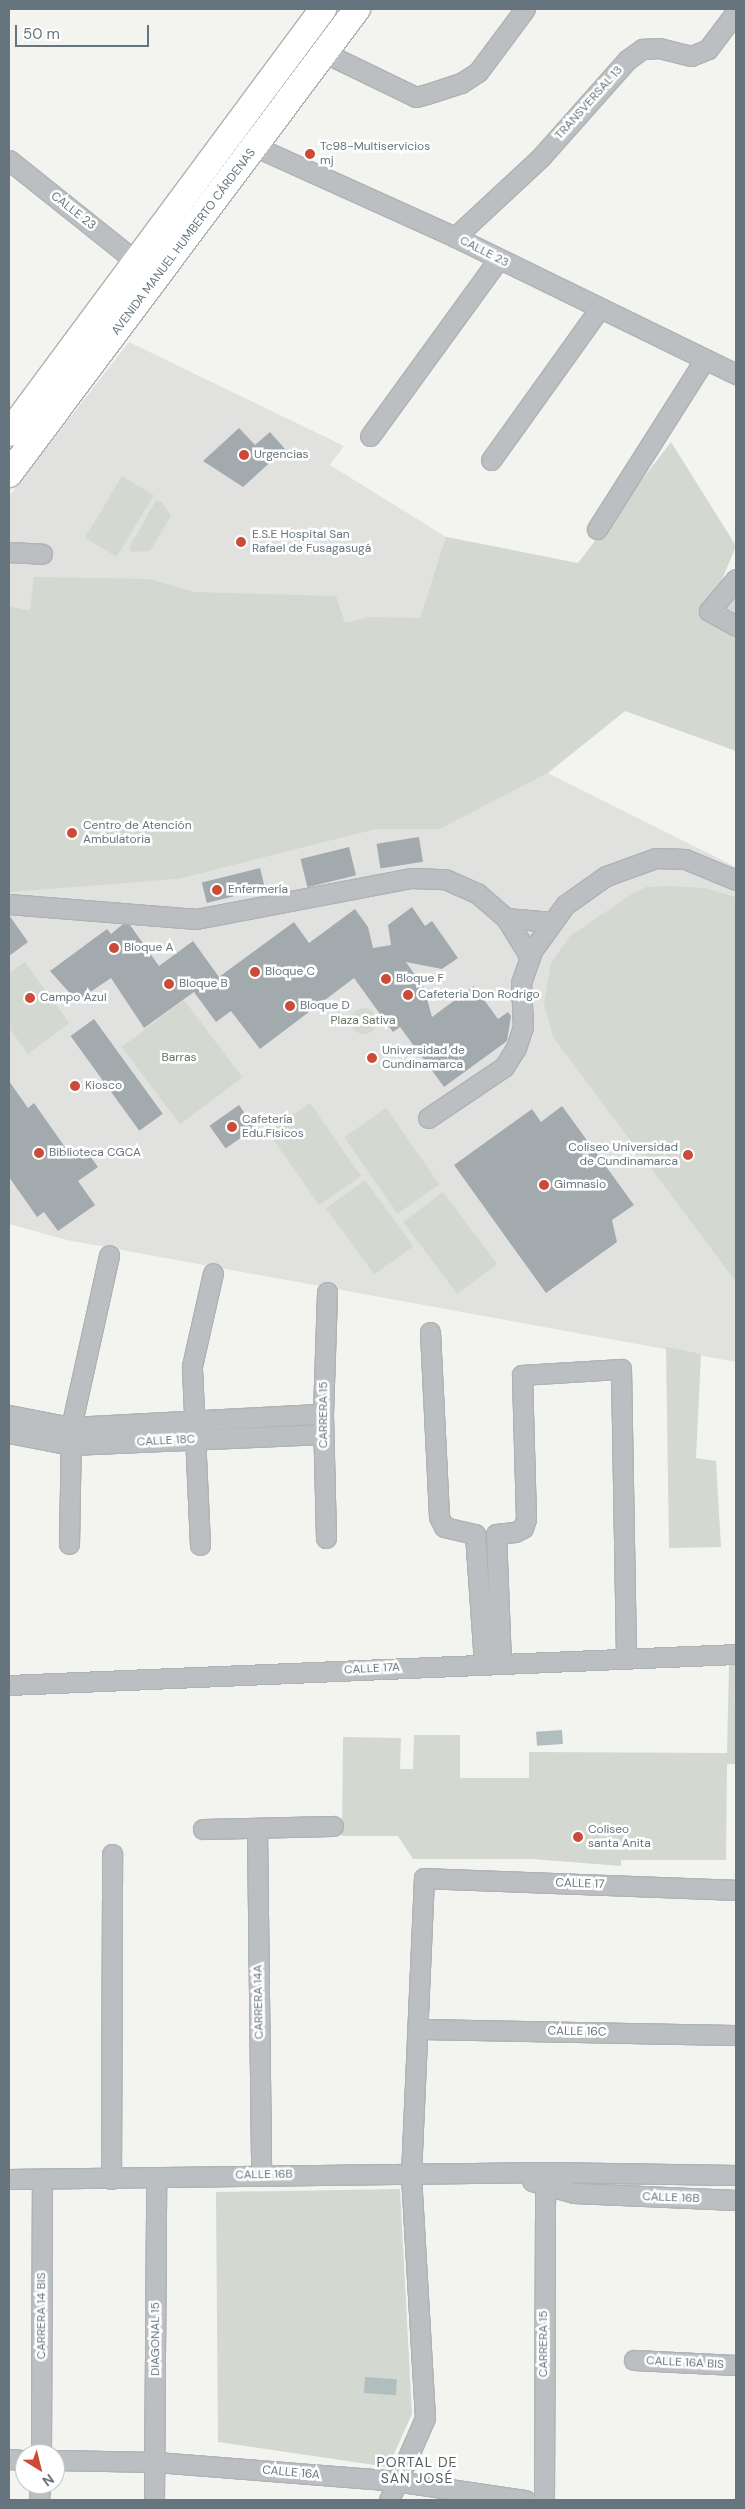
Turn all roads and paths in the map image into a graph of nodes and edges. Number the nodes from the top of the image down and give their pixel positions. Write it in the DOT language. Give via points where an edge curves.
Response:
graph roads {
  1 [pos="323,9"];
  2 [pos="357,9"];
  3 [pos="525,9"];
  4 [pos="736,12"];
  5 [pos="325,53"];
  6 [pos="230,135"];
  7 [pos="256,147"];
  8 [pos="9,160"];
  9 [pos="455,238"];
  10 [pos="498,260"];
  11 [pos="137,262"];
  12 [pos="600,308"];
  13 [pos="705,359"];
  14 [pos="736,374"];
  15 [pos="9,433"];
  16 [pos="370,436"];
  17 [pos="491,460"];
  18 [pos="9,474"];
  19 [pos="597,530"];
  20 [pos="9,552"];
  21 [pos="42,554"];
  22 [pos="736,580"];
  23 [pos="736,626"];
  24 [pos="736,880"];
  25 [pos="9,904"];
  26 [pos="506,918"];
  27 [pos="552,922"];
  28 [pos="530,957"];
  29 [pos="428,1118"];
  30 [pos="109,1255"];
  31 [pos="214,1273"];
  32 [pos="328,1292"];
  33 [pos="430,1332"];
  34 [pos="322,1414"];
  35 [pos="9,1415"];
  36 [pos="193,1431"];
  37 [pos="9,1433"];
  38 [pos="323,1434"];
  39 [pos="71,1436"];
  40 [pos="326,1538"];
  41 [pos="69,1544"];
  42 [pos="200,1545"];
  43 [pos="736,1654"];
  44 [pos="626,1659"];
  45 [pos="492,1663"];
  46 [pos="9,1685"];
  47 [pos="333,1826"];
  48 [pos="203,1829"];
  49 [pos="257,1830"];
  50 [pos="112,1854"];
  51 [pos="736,1890"];
  52 [pos="418,2029"];
  53 [pos="736,2035"];
  54 [pos="261,2175"];
  55 [pos="736,2175"];
  56 [pos="411,2176"];
  57 [pos="156,2178"];
  58 [pos="9,2179"];
  59 [pos="42,2179"];
  60 [pos="111,2179"];
  61 [pos="544,2179"];
  62 [pos="736,2200"];
  63 [pos="634,2360"];
  64 [pos="736,2365"];
  65 [pos="41,2444"];
  66 [pos="65,2460"];
  67 [pos="156,2462"];
  68 [pos="395,2481"];
  69 [pos="154,2500"];
  70 [pos="389,2500"];
  71 [pos="526,2500"];
  72 [pos="544,2500"];
  1 -- 6 [label="main road, AVENIDA MANUEL HUMBERTO CÁRDENAS"];
  2 -- 5 [label="main road, AVENIDA MANUEL HUMBERTO CÁRDENAS"];
  3 -- 5 [label="street" via="478,72 461,83 427,94 416,96"];
  4 -- 9 [label="street, TRANSVERSAL 13" via="708,49 691,56 659,48 642,49 627,60 541,156"];
  5 -- 7 [label="main road, AVENIDA MANUEL HUMBERTO CÁRDENAS"];
  6 -- 7 [label="street, CALLE 23"];
  6 -- 11 [label="main road, AVENIDA MANUEL HUMBERTO CÁRDENAS"];
  7 -- 9 [label="street, CALLE 23"];
  7 -- 18 [label="main road, AVENIDA MANUEL HUMBERTO CÁRDENAS"];
  8 -- 11 [label="street, CALLE 23"];
  9 -- 10 [label="street, CALLE 23"];
  10 -- 12 [label="street, CALLE 23"];
  10 -- 16 [label="street"];
  11 -- 15 [label="main road, AVENIDA MANUEL HUMBERTO CÁRDENAS"];
  12 -- 13 [label="street, CALLE 23"];
  12 -- 17 [label="street"];
  13 -- 14 [label="street, CALLE 23"];
  13 -- 19 [label="street"];
  20 -- 21 [label="street"];
  22 -- 23 [label="street" via="709,610"];
  24 -- 27 [label="street" via="685,859 656,858 606,876 565,905"];
  25 -- 26 [label="street" via="196,919 411,878 445,879 477,893"];
  26 -- 27 [label="street"];
  26 -- 28 [label="street"];
  27 -- 28 [label="street"];
  28 -- 29 [label="street" via="521,984 523,1028 504,1067"];
  30 -- 39 [label="street"];
  31 -- 36 [label="street" via="192,1366"];
  32 -- 34 [label="street, CARRERA 15"];
  33 -- 45 [label="street" via="439,1517 444,1527 475,1534"];
  34 -- 36 [label="street, CALLE 18C"];
  34 -- 38 [label="street, CARRERA 15"];
  35 -- 39 [label="street, CALLE 18C"];
  36 -- 38 [label="street, CALLE 18C"];
  36 -- 39 [label="street, CALLE 18C"];
  36 -- 42 [label="street"];
  37 -- 39 [label="street, CALLE 18C"];
  38 -- 40 [label="street, CARRERA 15"];
  39 -- 41 [label="street"];
  43 -- 44 [label="street, CALLE 17A"];
  44 -- 45 [label="street, CALLE 17A"];
  44 -- 45 [label="street" via="621,1369 522,1375 526,1519 523,1528 496,1534"];
  45 -- 46 [label="street, CALLE 17A"];
  47 -- 49 [label="street"];
  48 -- 49 [label="street"];
  49 -- 54 [label="street, CARRERA 14A"];
  50 -- 60 [label="street"];
  51 -- 52 [label="street, CALLE 17" via="424,1878"];
  52 -- 53 [label="street, CALLE 16C"];
  52 -- 56 [label="street"];
  54 -- 56 [label="street, CALLE 16B"];
  54 -- 57 [label="street, CALLE 16B"];
  55 -- 61 [label="street, CALLE 16B"];
  56 -- 61 [label="street, CALLE 16B" via="520,2174"];
  56 -- 68 [label="street" via="425,2418"];
  57 -- 60 [label="street, CALLE 16B"];
  57 -- 67 [label="street, DIAGONAL 15"];
  58 -- 59 [label="street, CALLE 16B"];
  59 -- 60 [label="street, CALLE 16B"];
  59 -- 65 [label="street, CARRERA 14 BIS"];
  61 -- 62 [label="street, CALLE 16B" via="574,2194"];
  61 -- 72 [label="street, CARRERA 15"];
  63 -- 64 [label="street, CALLE 16A BIS"];
  66 -- 67 [label="street, CALLE 16A"];
  67 -- 68 [label="street, CALLE 16A"];
  67 -- 69 [label="street, DIAGONAL 15"];
  68 -- 70 [label="street"];
  68 -- 71 [label="street, CALLE 16A"];
}
